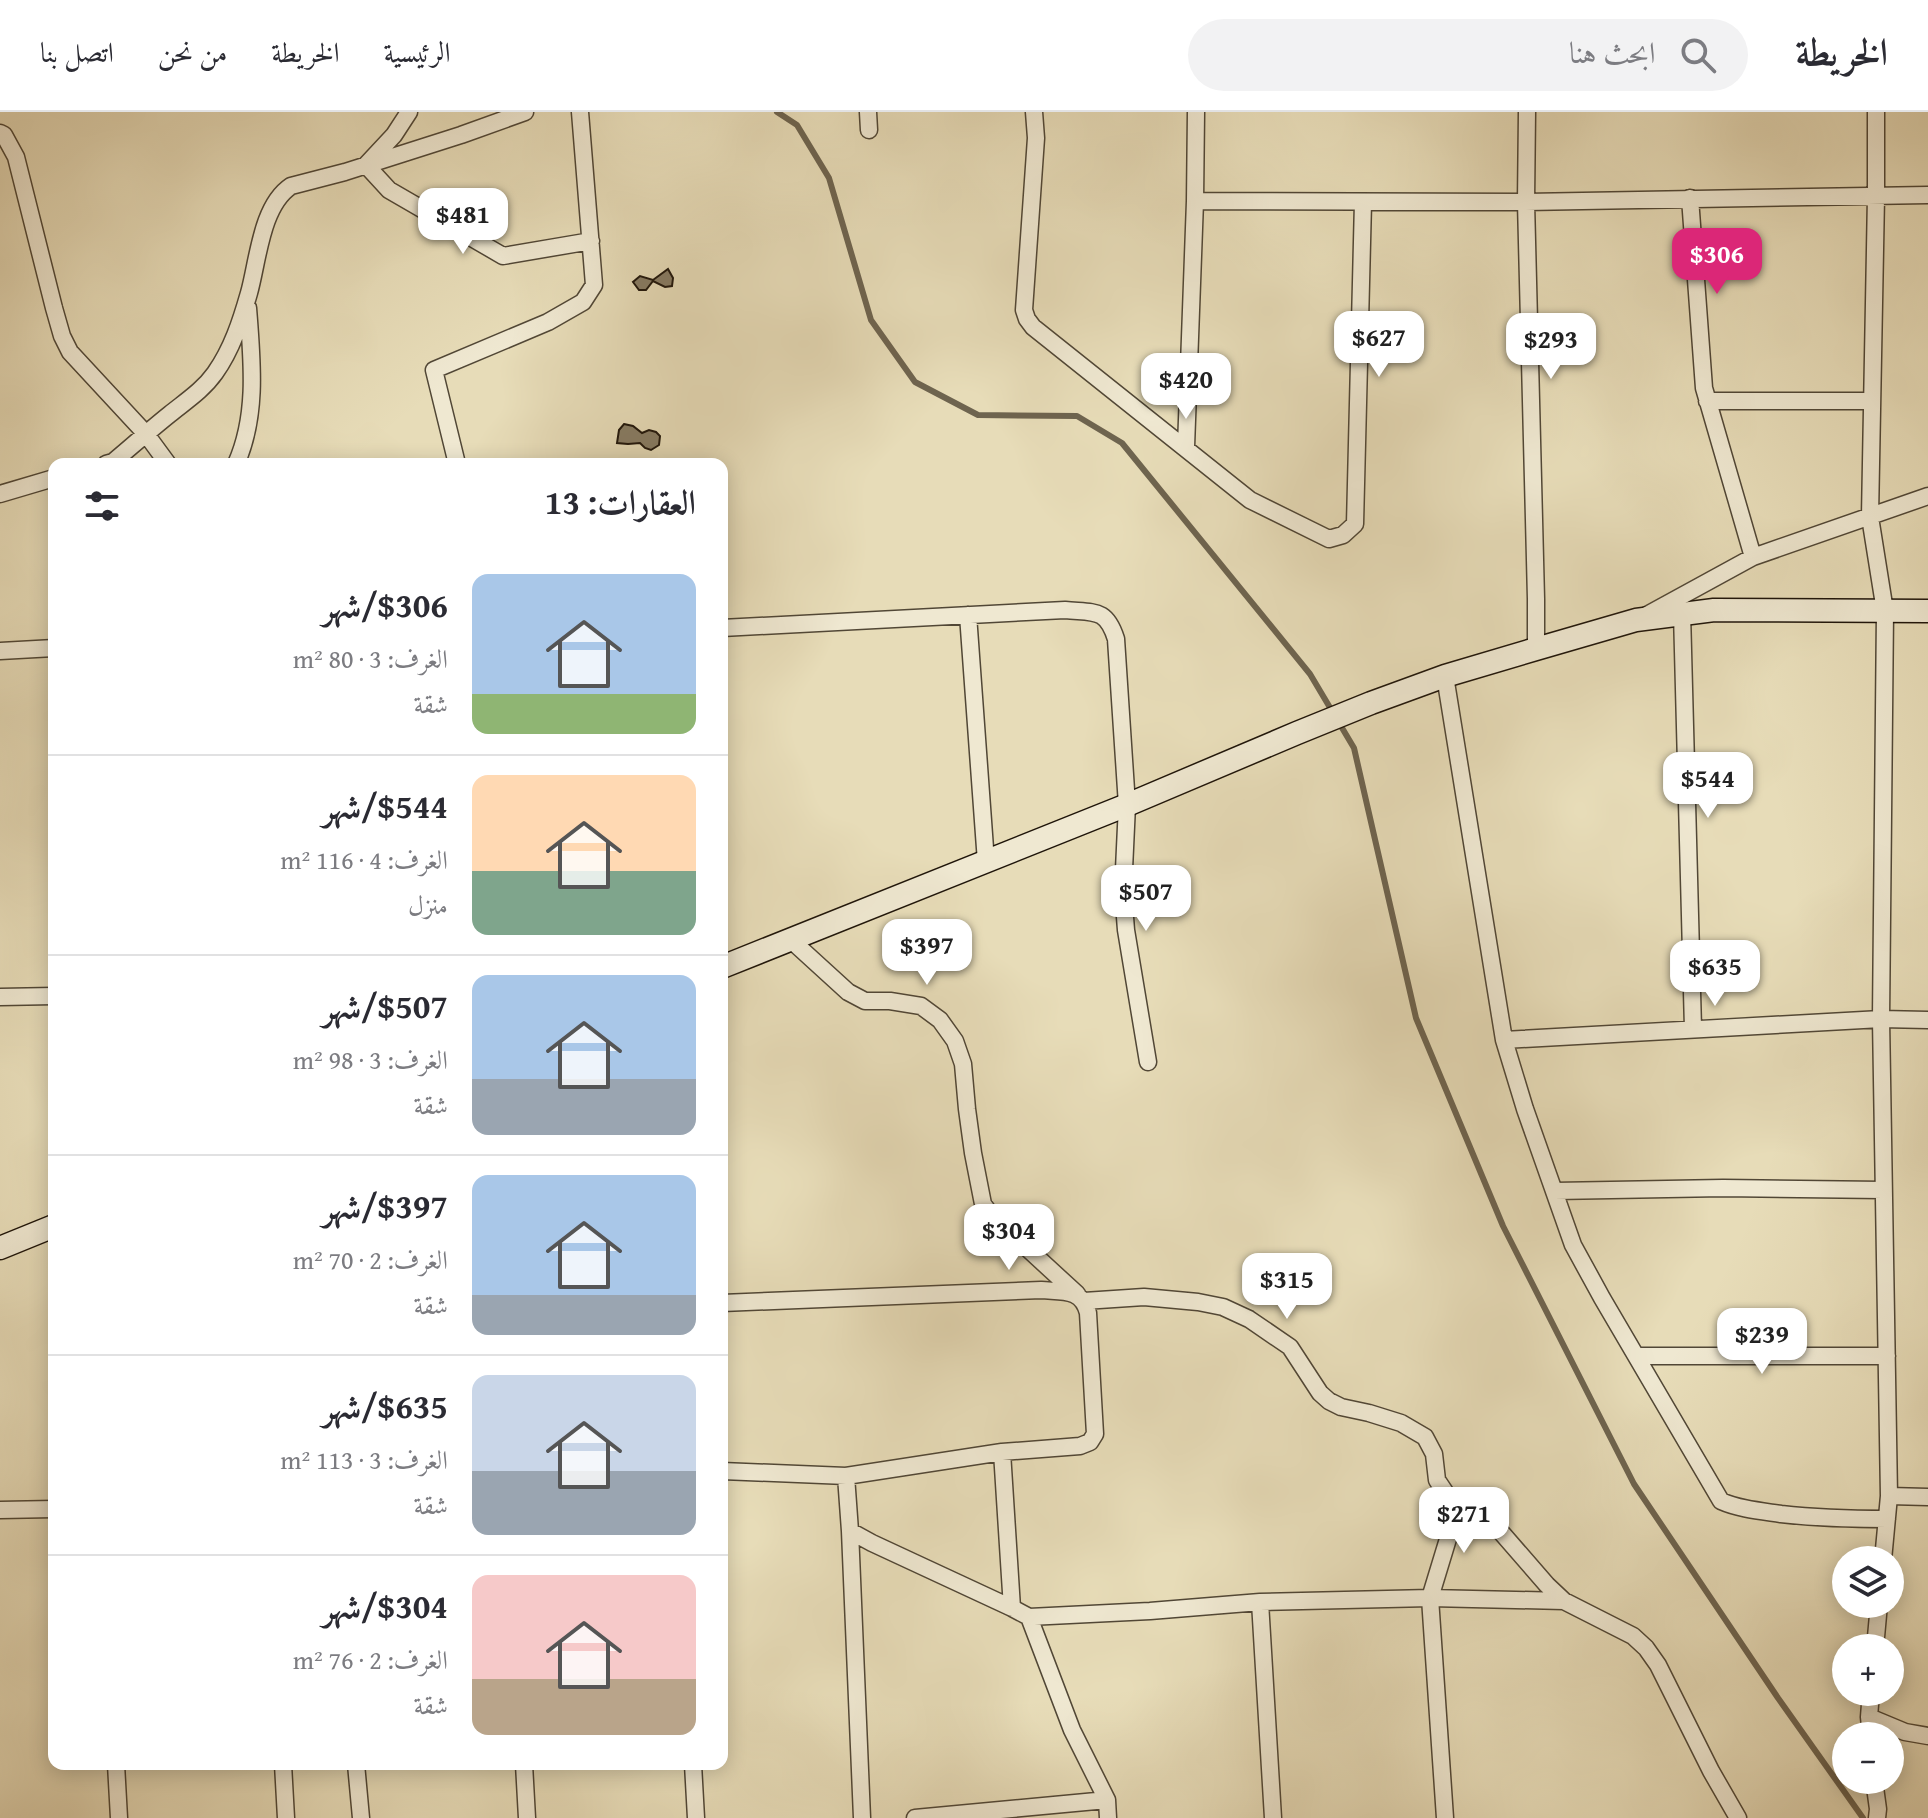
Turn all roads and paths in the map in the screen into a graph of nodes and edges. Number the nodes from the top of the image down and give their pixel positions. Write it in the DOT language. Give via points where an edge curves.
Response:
graph roads {
  1 [pos="409,112"];
  2 [pos="525,112"];
  3 [pos="580,112"];
  4 [pos="868,112"];
  5 [pos="1034,112"];
  6 [pos="1196,112"];
  7 [pos="1527,112"];
  8 [pos="1876,112"];
  9 [pos="869,130"];
  10 [pos="0,133"];
  11 [pos="366,165"];
  12 [pos="1928,195"];
  13 [pos="1876,196"];
  14 [pos="1690,198"];
  15 [pos="1195,201"];
  16 [pos="1363,202"];
  17 [pos="1526,202"];
  18 [pos="591,241"];
  19 [pos="247,298"];
  20 [pos="1707,401"];
  21 [pos="1872,401"];
  22 [pos="146,434"];
  23 [pos="1186,447"];
  24 [pos="118,458"];
  25 [pos="164,458"];
  26 [pos="239,458"];
  27 [pos="456,458"];
  28 [pos="48,480"];
  29 [pos="0,494"];
  30 [pos="1928,496"];
  31 [pos="1870,517"];
  32 [pos="1753,557"];
  33 [pos="1885,611"];
  34 [pos="1928,611"];
  35 [pos="1682,613"];
  36 [pos="968,615"];
  37 [pos="1636,620"];
  38 [pos="728,628"];
  39 [pos="48,648"];
  40 [pos="1536,649"];
  41 [pos="0,651"];
  42 [pos="1445,676"];
  43 [pos="1127,805"];
  44 [pos="986,862"];
  45 [pos="791,940"];
  46 [pos="728,965"];
  47 [pos="48,996"];
  48 [pos="0,997"];
  49 [pos="1881,1019"];
  50 [pos="1928,1020"];
  51 [pos="1693,1029"];
  52 [pos="1504,1040"];
  53 [pos="1148,1062"];
  54 [pos="1883,1190"];
  55 [pos="1555,1191"];
  56 [pos="48,1228"];
  57 [pos="0,1248"];
  58 [pos="1080,1298"];
  59 [pos="728,1303"];
  60 [pos="1637,1356"];
  61 [pos="1887,1356"];
  62 [pos="1002,1452"];
  63 [pos="728,1471"];
  64 [pos="846,1476"];
  65 [pos="1889,1496"];
  66 [pos="1928,1497"];
  67 [pos="1454,1503"];
  68 [pos="48,1509"];
  69 [pos="0,1510"];
  70 [pos="1887,1519"];
  71 [pos="850,1531"];
  72 [pos="1884,1546"];
  73 [pos="1430,1598"];
  74 [pos="1564,1601"];
  75 [pos="1260,1602"];
  76 [pos="1012,1608"];
  77 [pos="1029,1617"];
  78 [pos="1870,1706"];
  79 [pos="1869,1717"];
  80 [pos="1870,1722"];
  81 [pos="1928,1736"];
  82 [pos="116,1770"];
  83 [pos="283,1770"];
  84 [pos="357,1770"];
  85 [pos="524,1770"];
  86 [pos="693,1770"];
  87 [pos="1876,1794"];
  88 [pos="1107,1800"];
  89 [pos="119,1818"];
  90 [pos="286,1818"];
  91 [pos="361,1818"];
  92 [pos="527,1818"];
  93 [pos="696,1818"];
  94 [pos="862,1818"];
  95 [pos="915,1818"];
  96 [pos="1108,1818"];
  97 [pos="1273,1818"];
  98 [pos="1445,1818"];
  99 [pos="1738,1818"];
  100 [pos="1877,1818"];
  1 -- 11 [label="street"];
  2 -- 11 [label="street"];
  3 -- 18 [label="street"];
  4 -- 9 [label="street"];
  5 -- 23 [label="street" via="1027,319"];
  6 -- 15 [label="street"];
  7 -- 17 [label="street"];
  8 -- 13 [label="street"];
  10 -- 22 [label="street" via="16,157 62,336 79,364"];
  11 -- 18 [label="street" via="389,190 503,256"];
  11 -- 19 [label="street" via="291,186 277,199"];
  12 -- 13 [label="street"];
  13 -- 14 [label="street"];
  13 -- 21 [label="street"];
  14 -- 17 [label="street"];
  14 -- 20 [label="street"];
  15 -- 16 [label="street"];
  15 -- 23 [label="street"];
  16 -- 17 [label="street"];
  16 -- 23 [label="street" via="1355,524 1329,539 1250,500"];
  17 -- 40 [label="street"];
  18 -- 27 [label="street" via="594,285 583,302 434,370"];
  19 -- 22 [label="street" via="234,339 215,372 201,390"];
  19 -- 26 [label="street" via="251,400"];
  20 -- 21 [label="street"];
  20 -- 32 [label="street"];
  21 -- 31 [label="street"];
  22 -- 24 [label="street"];
  22 -- 25 [label="street"];
  28 -- 29 [label="street"];
  30 -- 31 [label="street"];
  31 -- 32 [label="street"];
  31 -- 33 [label="street"];
  32 -- 37 [label="street"];
  33 -- 34 [label="street"];
  33 -- 35 [label="street"];
  33 -- 49 [label="street"];
  35 -- 37 [label="street"];
  35 -- 51 [label="street"];
  36 -- 38 [label="street"];
  36 -- 43 [label="street" via="1065,610 1098,613 1111,622"];
  36 -- 44 [label="street"];
  37 -- 40 [label="street"];
  39 -- 41 [label="street"];
  40 -- 42 [label="street"];
  42 -- 43 [label="street"];
  42 -- 52 [label="street"];
  43 -- 44 [label="street"];
  43 -- 53 [label="street" via="1126,930"];
  44 -- 45 [label="street"];
  45 -- 46 [label="street"];
  45 -- 58 [label="street" via="848,992 865,1001 921,1006 940,1020 963,1064 983,1204"];
  47 -- 48 [label="street"];
  49 -- 50 [label="street"];
  49 -- 51 [label="street"];
  49 -- 54 [label="street"];
  51 -- 52 [label="street"];
  52 -- 55 [label="street"];
  54 -- 55 [label="street"];
  54 -- 61 [label="street"];
  55 -- 60 [label="street" via="1573,1245"];
  56 -- 57 [label="street"];
  58 -- 59 [label="street" via="1041,1290"];
  58 -- 62 [label="street" via="1088,1313 1095,1434 1080,1446"];
  58 -- 67 [label="street" via="1198,1302 1249,1319 1290,1347 1329,1401 1401,1423 1425,1437 1434,1454 1437,1480"];
  60 -- 61 [label="street"];
  60 -- 70 [label="street" via="1721,1501 1826,1519"];
  61 -- 65 [label="street"];
  62 -- 64 [label="street"];
  62 -- 76 [label="street"];
  63 -- 64 [label="street"];
  64 -- 71 [label="street"];
  65 -- 66 [label="street"];
  65 -- 70 [label="street"];
  67 -- 73 [label="street"];
  67 -- 74 [label="street" via="1494,1524"];
  68 -- 69 [label="street"];
  70 -- 72 [label="street"];
  71 -- 76 [label="street"];
  71 -- 94 [label="street"];
  73 -- 74 [label="street"];
  73 -- 75 [label="street"];
  73 -- 98 [label="street"];
  74 -- 99 [label="street" via="1646,1648"];
  75 -- 77 [label="street"];
  75 -- 97 [label="street"];
  76 -- 77 [label="street"];
  77 -- 88 [label="street" via="1072,1730"];
  78 -- 79 [label="street"];
  79 -- 80 [label="street"];
  79 -- 81 [label="street"];
  82 -- 89 [label="street"];
  83 -- 90 [label="street"];
  84 -- 91 [label="street"];
  85 -- 92 [label="street"];
  86 -- 93 [label="street"];
  87 -- 100 [label="street"];
  88 -- 95 [label="street"];
  88 -- 96 [label="street"];
}
